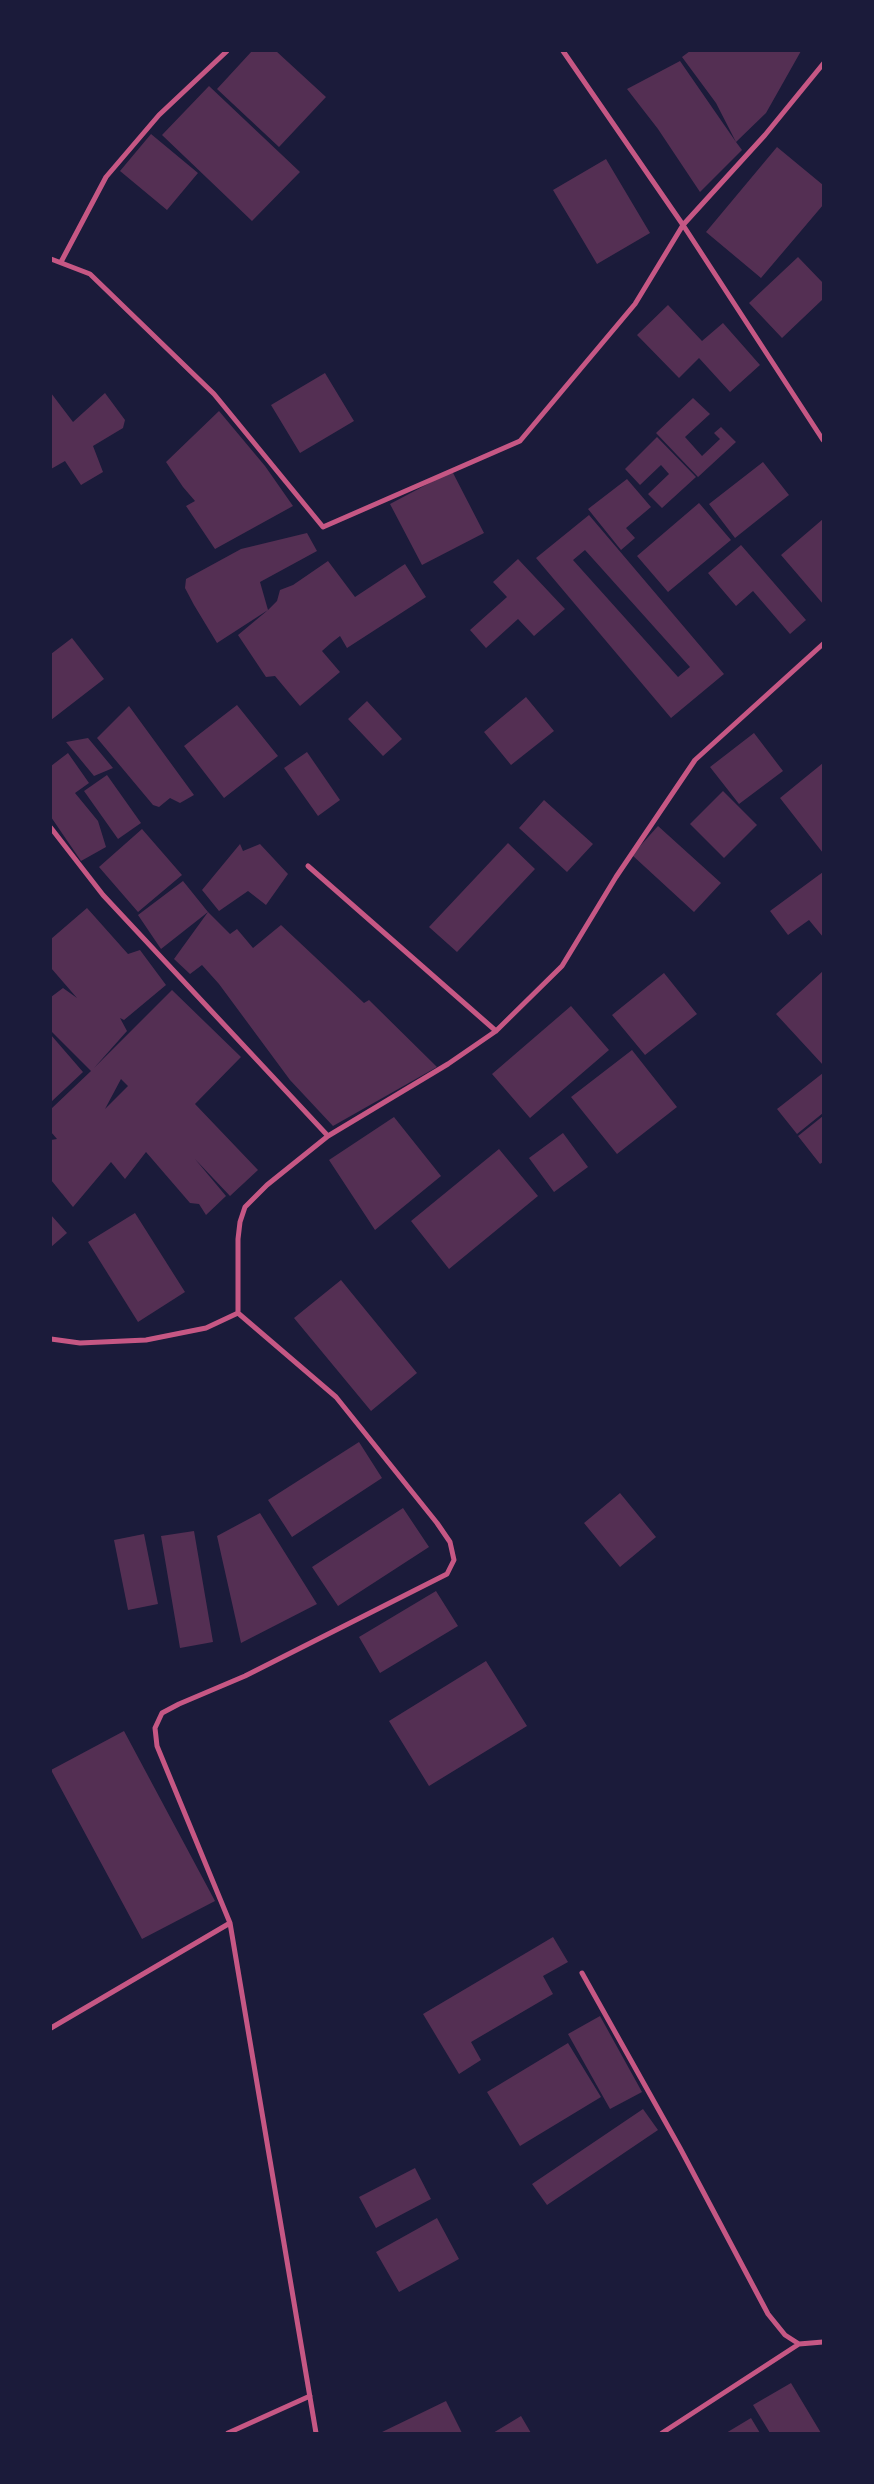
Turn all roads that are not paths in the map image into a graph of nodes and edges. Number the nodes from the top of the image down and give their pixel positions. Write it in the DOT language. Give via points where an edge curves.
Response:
graph roads {
  1 [pos="227,51"];
  2 [pos="563,51"];
  3 [pos="823,64"];
  4 [pos="683,225"];
  5 [pos="51,259"];
  6 [pos="61,262"];
  7 [pos="823,440"];
  8 [pos="823,644"];
  9 [pos="51,828"];
  10 [pos="308,866"];
  11 [pos="496,1032"];
  12 [pos="328,1136"];
  13 [pos="238,1313"];
  14 [pos="51,1339"];
  15 [pos="230,1923"];
  16 [pos="582,1973"];
  17 [pos="51,2028"];
  18 [pos="823,2342"];
  19 [pos="799,2344"];
  20 [pos="310,2396"];
  21 [pos="228,2433"];
  22 [pos="316,2433"];
  23 [pos="662,2433"];
  1 -- 6 [label="street" via="159,115 106,177"];
  2 -- 4 [label="street"];
  3 -- 4 [label="street" via="765,135"];
  4 -- 6 [label="street" via="635,304 520,440 323,527 214,394 90,274"];
  4 -- 7 [label="street"];
  5 -- 6 [label="street"];
  8 -- 11 [label="street" via="695,760 616,877 562,966"];
  9 -- 12 [label="street" via="103,895"];
  10 -- 11 [label="street"];
  11 -- 12 [label="street"];
  12 -- 13 [label="street" via="267,1185 246,1207 238,1239"];
  13 -- 14 [label="street" via="206,1328 146,1340 80,1343"];
  13 -- 15 [label="street" via="336,1397 437,1523 450,1542 454,1560 447,1574 245,1676 162,1713 155,1728 157,1746"];
  15 -- 17 [label="street"];
  15 -- 20 [label="street"];
  16 -- 19 [label="street" via="768,2314 784,2335"];
  18 -- 19 [label="street"];
  19 -- 23 [label="street"];
  20 -- 21 [label="street"];
  20 -- 22 [label="street"];
}
